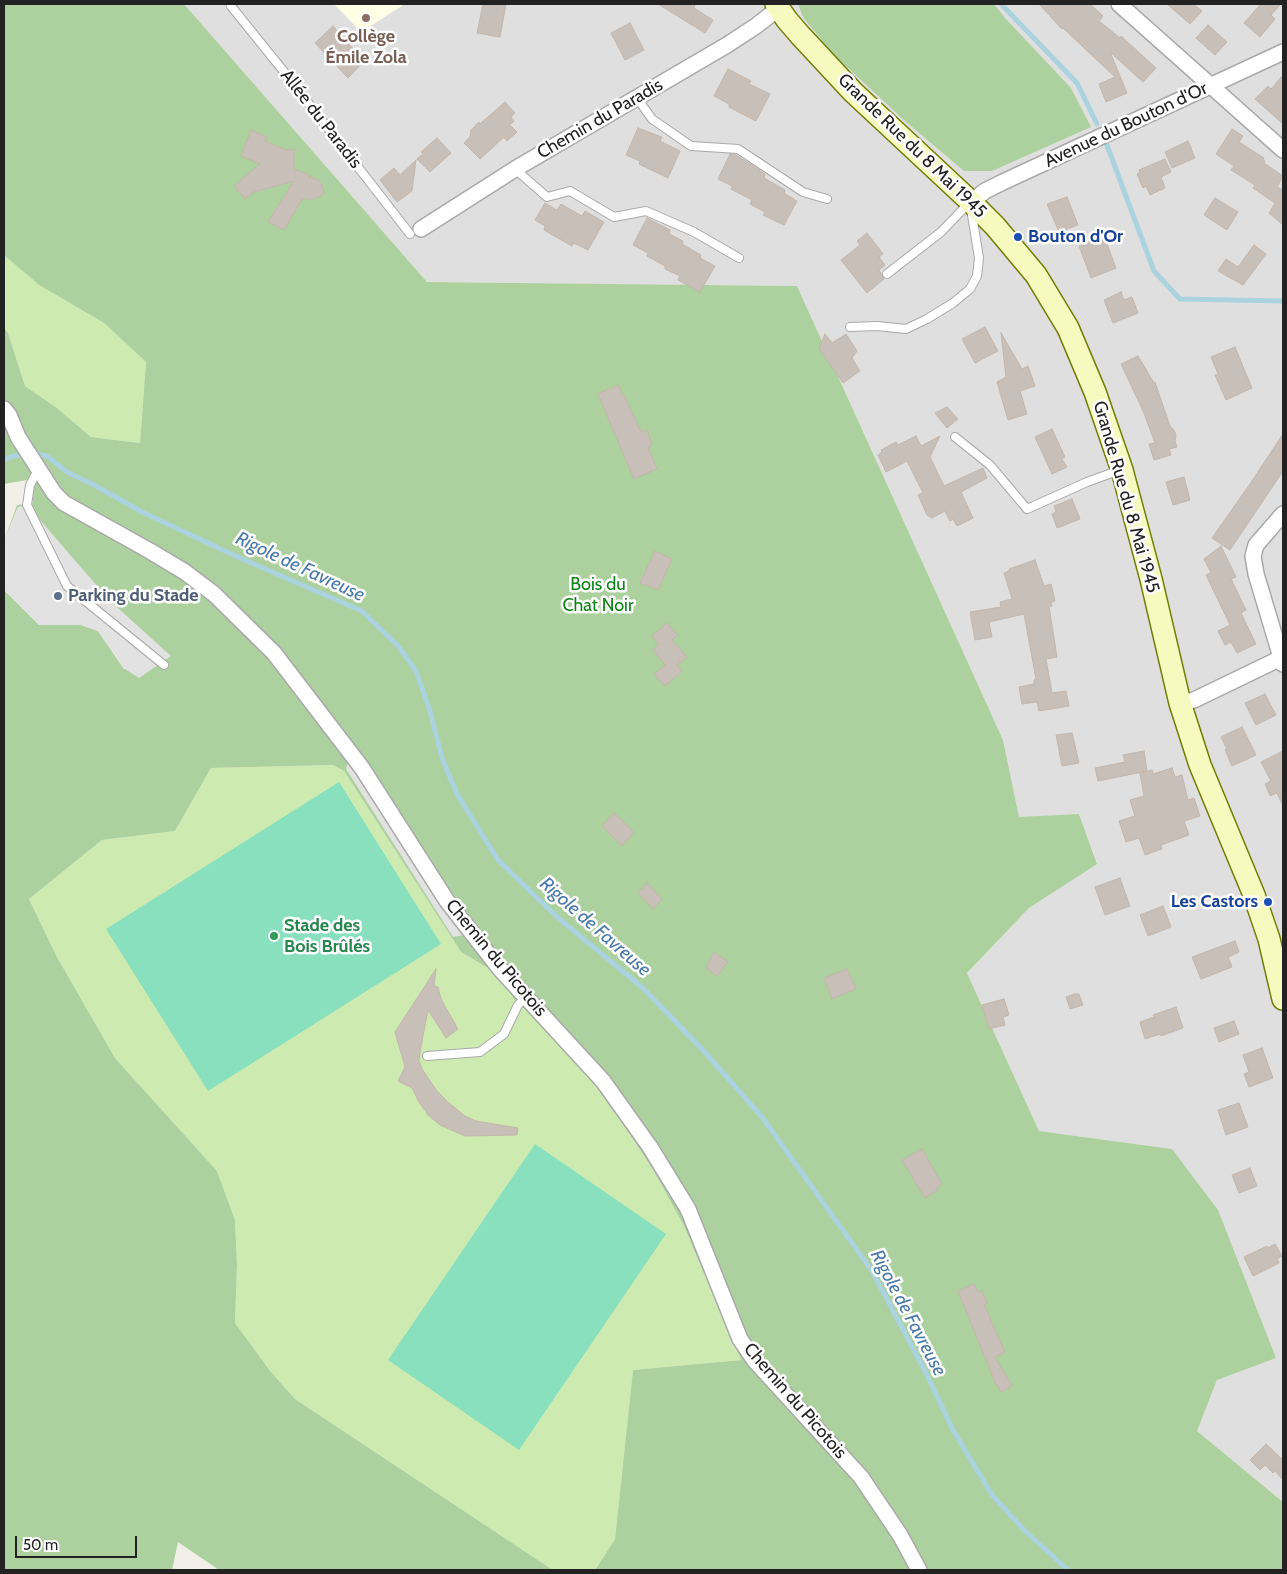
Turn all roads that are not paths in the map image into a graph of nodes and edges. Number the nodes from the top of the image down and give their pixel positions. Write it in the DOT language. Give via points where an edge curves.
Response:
graph roads {
  1 [pos="1118,4"];
  2 [pos="231,6"];
  3 [pos="778,6"];
  4 [pos="1283,52"];
  5 [pos="1210,86"];
  6 [pos="637,98"];
  7 [pos="1283,150"];
  8 [pos="514,169"];
  9 [pos="828,199"];
  10 [pos="971,202"];
  11 [pos="416,231"];
  12 [pos="739,258"];
  13 [pos="887,274"];
  14 [pos="850,328"];
  15 [pos="4,409"];
  16 [pos="955,437"];
  17 [pos="37,465"];
  18 [pos="1122,470"];
  19 [pos="1282,513"];
  20 [pos="1283,660"];
  21 [pos="164,665"];
  22 [pos="1180,703"];
  23 [pos="526,997"];
  24 [pos="1283,1000"];
  25 [pos="427,1056"];
  26 [pos="919,1570"];
  1 -- 5 [label="street"];
  2 -- 11 [label="lane, Allée du Paradis"];
  3 -- 6 [label="street, Chemin du Paradis" via="756,26"];
  3 -- 10 [label="main road, Grande Rue du 8 Mai 1945" via="853,92"];
  4 -- 5 [label="street, Avenue du Bouton d'Or"];
  5 -- 7 [label="street"];
  5 -- 10 [label="street, Avenue du Bouton d'Or" via="1003,182"];
  6 -- 8 [label="street, Chemin du Paradis"];
  6 -- 9 [label="lane" via="652,120 691,146 738,149 803,192"];
  8 -- 11 [label="street, Chemin du Paradis"];
  8 -- 12 [label="lane" via="547,197 570,191 614,217 646,211 694,232"];
  10 -- 13 [label="lane" via="941,232"];
  10 -- 14 [label="lane" via="979,258 977,276 970,289 953,303 906,330 877,326"];
  10 -- 18 [label="main road, Grande Rue du 8 Mai 1945" via="1036,275 1068,328"];
  15 -- 17 [label="street, Chemin du Picotois"];
  16 -- 18 [label="lane" via="990,465 1027,509 1086,482"];
  17 -- 21 [label="lane" via="27,505 67,586"];
  17 -- 23 [label="street, Chemin du Picotois" via="64,503 184,572 214,594 274,653 362,768 447,900"];
  18 -- 22 [label="main road, Grande Rue du 8 Mai 1945"];
  19 -- 20 [label="street" via="1256,545 1253,556"];
  20 -- 22 [label="street" via="1194,700"];
  22 -- 24 [label="main road, Grande Rue du 8 Mai 1945" via="1200,765 1254,894 1269,939"];
  23 -- 25 [label="lane" via="518,1005 504,1034 480,1052"];
  23 -- 26 [label="street, Chemin du Picotois" via="603,1080 650,1147 688,1209 740,1339 755,1361 861,1477"];
}
